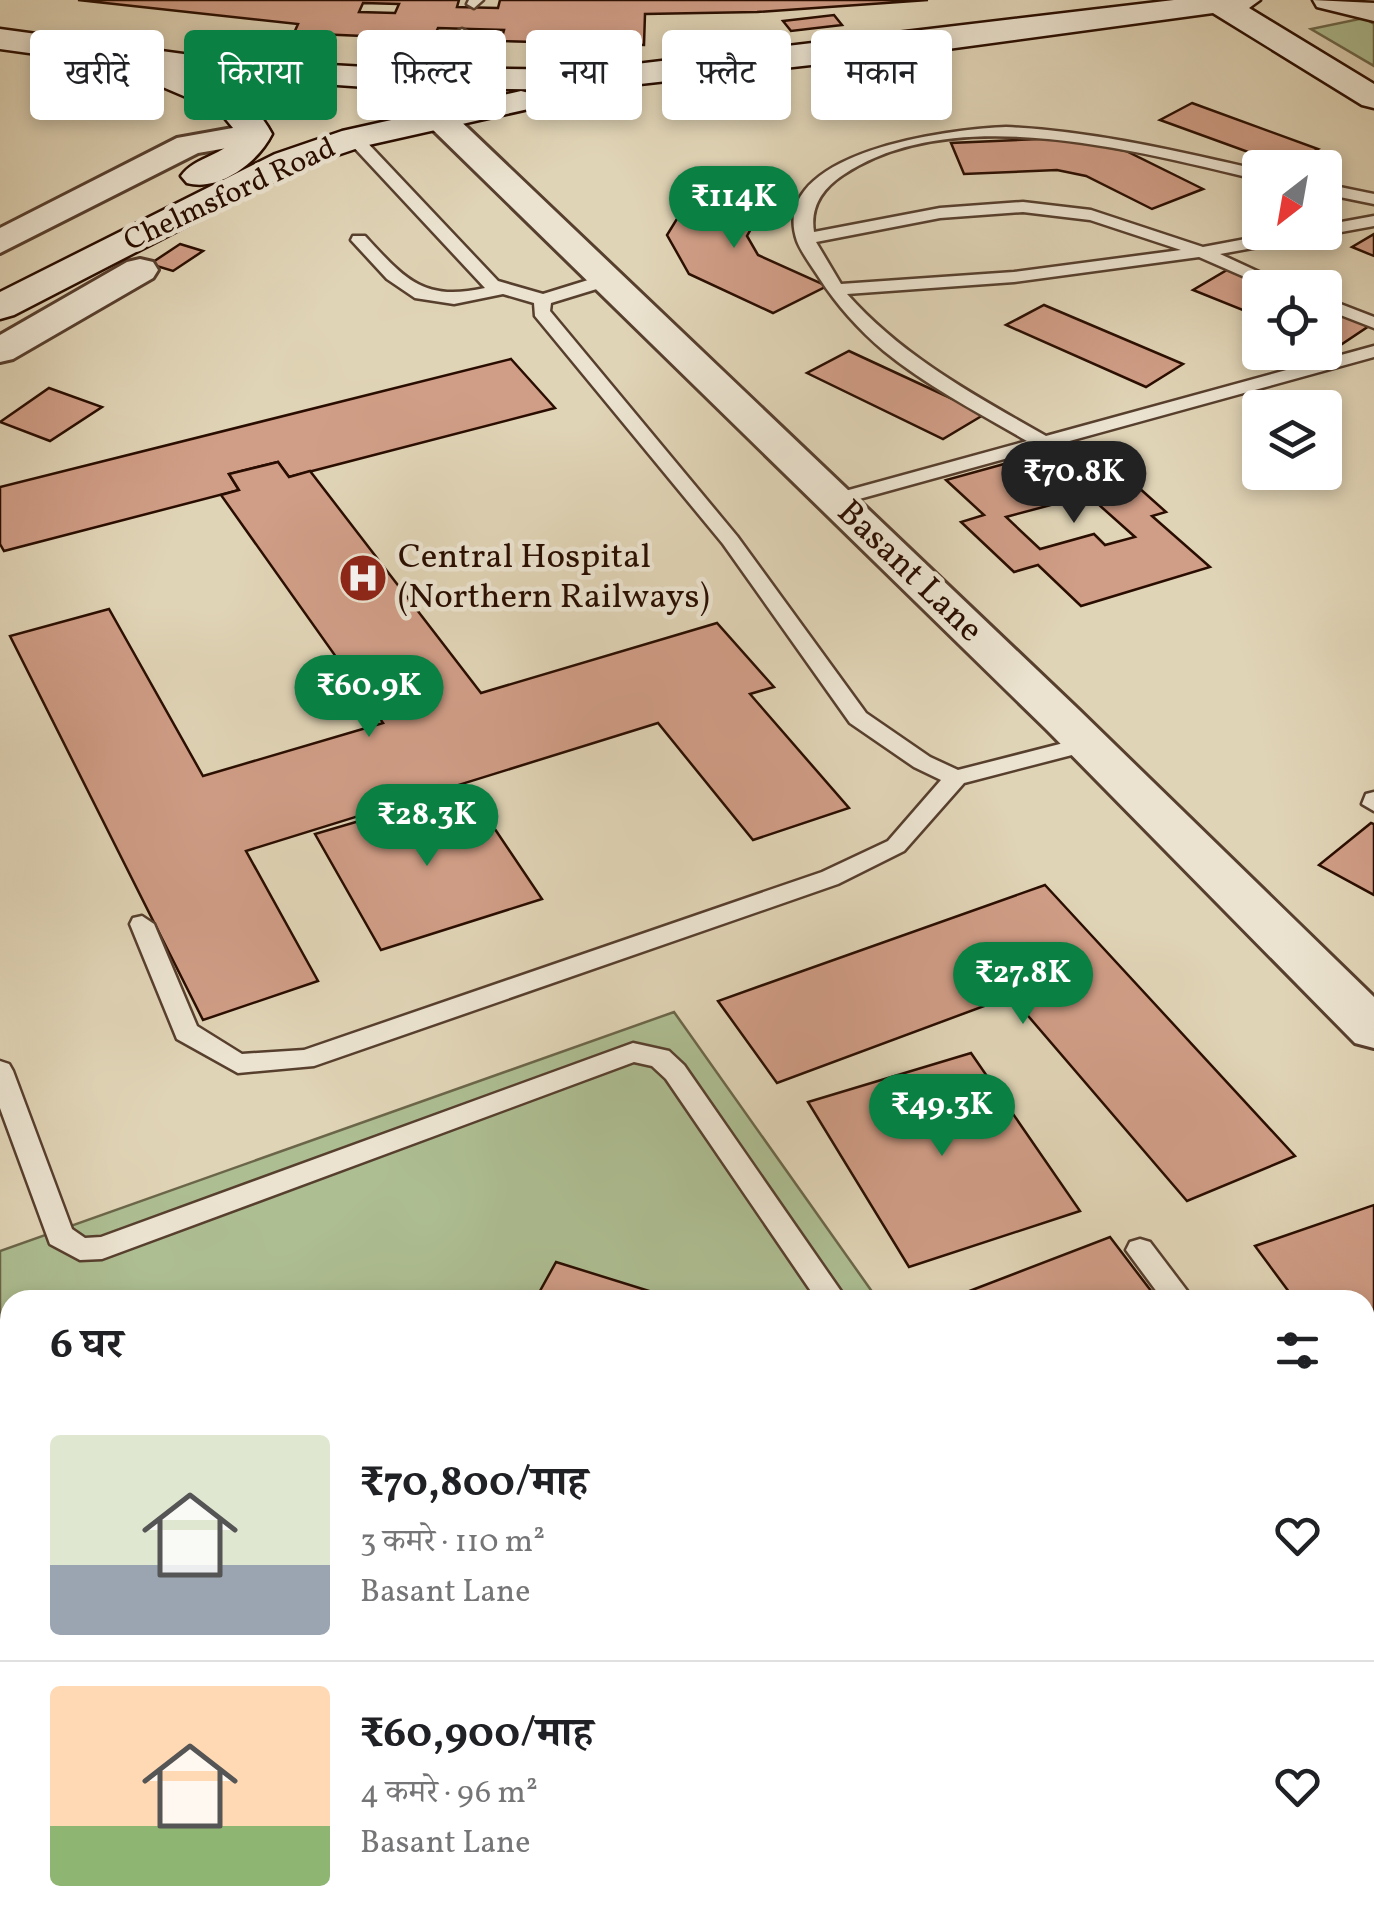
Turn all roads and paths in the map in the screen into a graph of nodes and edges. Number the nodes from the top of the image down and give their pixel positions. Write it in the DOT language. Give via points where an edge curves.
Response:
graph roads {
  1 [pos="1328,0"];
  2 [pos="1232,3"];
  3 [pos="1374,12"];
  4 [pos="0,38"];
  5 [pos="30,43"];
  6 [pos="164,62"];
  7 [pos="642,73"];
  8 [pos="357,75"];
  9 [pos="164,78"];
  10 [pos="1374,98"];
  11 [pos="435,120"];
  12 [pos="441,120"];
  13 [pos="354,138"];
  14 [pos="250,142"];
  15 [pos="287,162"];
  16 [pos="1242,170"];
  17 [pos="1342,192"];
  18 [pos="1374,199"];
  19 [pos="1374,221"];
  20 [pos="1342,227"];
  21 [pos="804,239"];
  22 [pos="360,240"];
  23 [pos="0,242"];
  24 [pos="1242,246"];
  25 [pos="1204,253"];
  26 [pos="140,270"];
  27 [pos="1244,270"];
  28 [pos="0,278"];
  29 [pos="606,280"];
  30 [pos="502,289"];
  31 [pos="834,290"];
  32 [pos="542,300"];
  33 [pos="0,308"];
  34 [pos="1342,310"];
  35 [pos="1374,323"];
  36 [pos="0,351"];
  37 [pos="1374,351"];
  38 [pos="1046,443"];
  39 [pos="834,500"];
  40 [pos="1087,744"];
  41 [pos="956,778"];
  42 [pos="142,924"];
  43 [pos="1374,1029"];
  44 [pos="0,1070"];
  45 [pos="1140,1250"];
  46 [pos="826,1290"];
  47 [pos="1172,1290"];
  1 -- 3 [label="main road"];
  2 -- 7 [label="main road"];
  2 -- 10 [label="main road"];
  4 -- 5 [label="main road"];
  6 -- 8 [label="main road"];
  9 -- 14 [label="main road, Chelmsford Road" via="232,102 248,117"];
  11 -- 13 [label="main road, Chelmsford Road"];
  12 -- 29 [label="street, Basant Lane"];
  13 -- 15 [label="main road, Chelmsford Road"];
  13 -- 30 [label="lane"];
  14 -- 15 [label="main road"];
  14 -- 23 [label="street" via="189,145"];
  14 -- 28 [label="main road, Chelmsford Road"];
  15 -- 33 [label="main road, Chelmsford Road"];
  16 -- 21 [label="lane" via="1061,134 949,136 840,169 802,216"];
  17 -- 18 [label="lane"];
  19 -- 20 [label="lane"];
  21 -- 25 [label="lane" via="955,211 1027,207 1104,219"];
  21 -- 31 [label="lane"];
  22 -- 30 [label="lane" via="411,292 431,299 455,301"];
  24 -- 25 [label="lane"];
  25 -- 27 [label="lane"];
  25 -- 31 [label="lane" via="1018,278"];
  26 -- 36 [label="street"];
  29 -- 32 [label="lane"];
  29 -- 39 [label="street, Basant Lane"];
  30 -- 32 [label="lane"];
  31 -- 38 [label="lane" via="914,367"];
  32 -- 41 [label="lane" via="541,312 730,540 858,718"];
  34 -- 35 [label="lane"];
  37 -- 38 [label="lane"];
  38 -- 39 [label="lane"];
  39 -- 40 [label="street, Basant Lane"];
  40 -- 41 [label="lane"];
  40 -- 43 [label="street, Basant Lane"];
  41 -- 42 [label="lane" via="896,846 830,878 305,1059 238,1064 186,1032"];
  44 -- 46 [label="lane" via="60,1236 80,1249 102,1248 633,1052 660,1058"];
  45 -- 47 [label="lane"];
}
